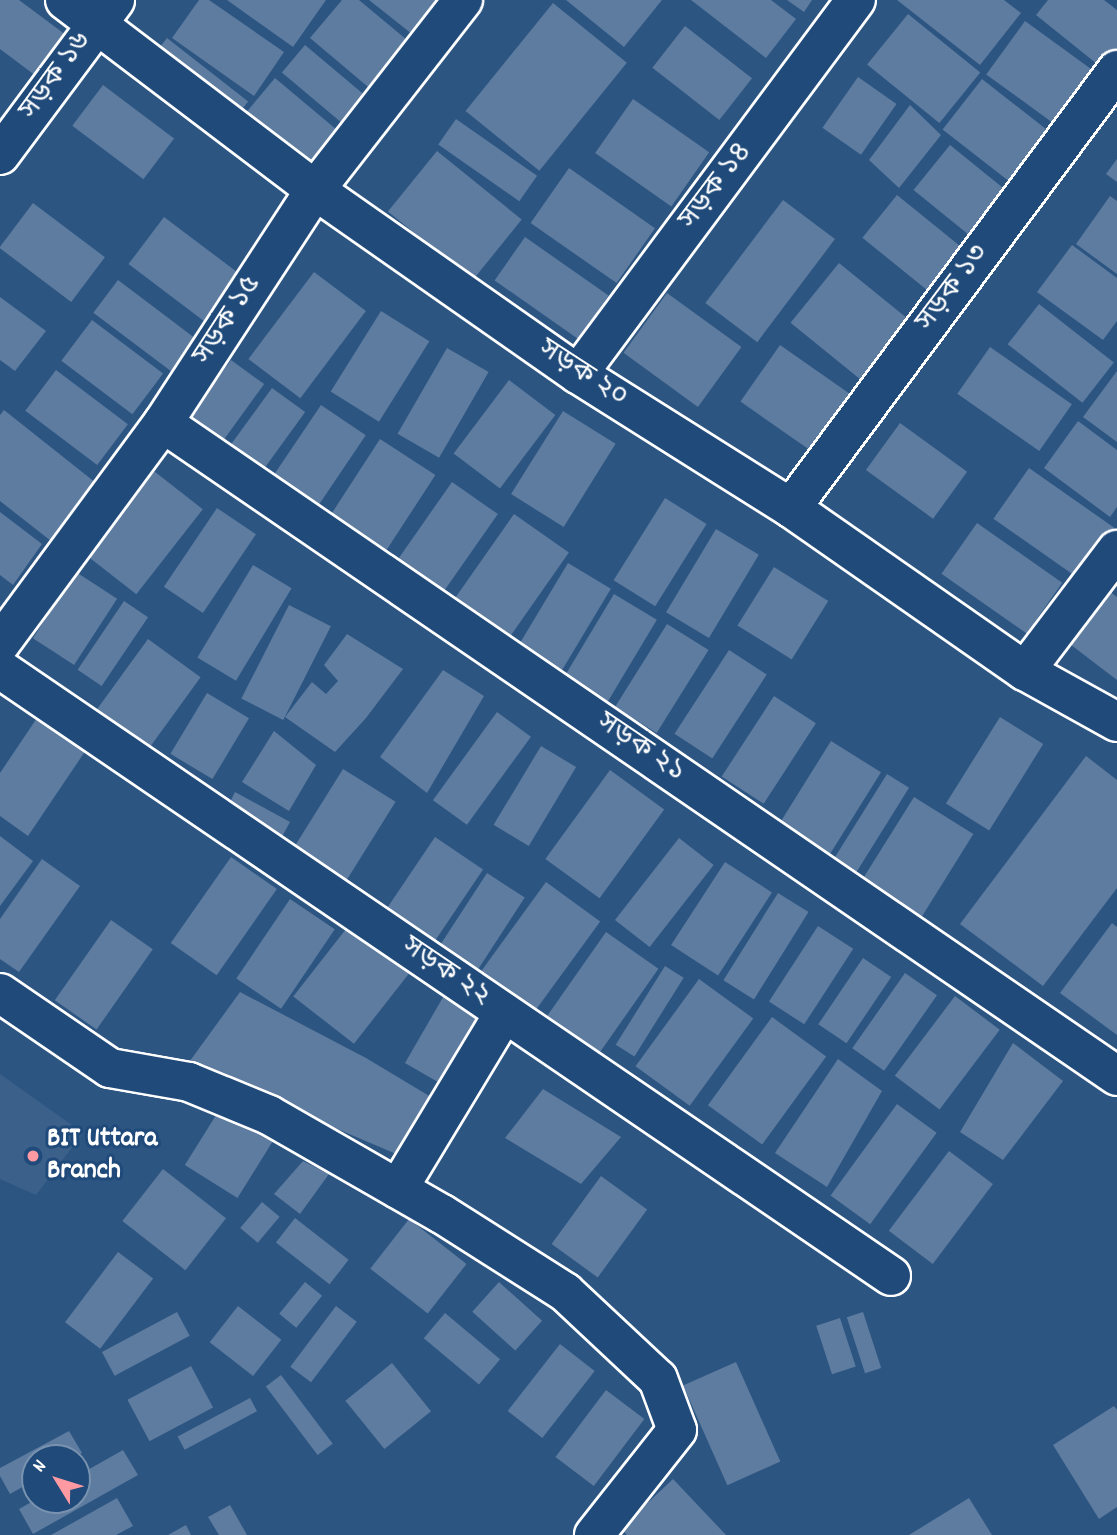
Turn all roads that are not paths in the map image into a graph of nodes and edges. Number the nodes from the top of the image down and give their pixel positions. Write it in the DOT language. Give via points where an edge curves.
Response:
graph roads {
  1 [pos="65,0"];
  2 [pos="463,0"];
  3 [pos="856,0"];
  4 [pos="106,12"];
  5 [pos="1117,70"];
  6 [pos="0,155"];
  7 [pos="315,190"];
  8 [pos="578,374"];
  9 [pos="163,423"];
  10 [pos="791,508"];
  11 [pos="1117,551"];
  12 [pos="0,644"];
  13 [pos="0,669"];
  14 [pos="1025,671"];
  15 [pos="1117,722"];
  16 [pos="0,993"];
  17 [pos="504,1013"];
  18 [pos="1117,1076"];
  19 [pos="398,1189"];
  20 [pos="891,1276"];
  21 [pos="594,1535"];
  1 -- 4 [label="street, সড়ক ২০"];
  2 -- 7 [label="street, সড়ক ১৫"];
  3 -- 8 [label="street, সড়ক ১৪"];
  4 -- 6 [label="street, সড়ক ১৬"];
  4 -- 7 [label="street, সড়ক ২০"];
  5 -- 10 [label="street, সড়ক ১৩"];
  7 -- 8 [label="street, সড়ক ২০"];
  7 -- 9 [label="street, সড়ক ১৫"];
  8 -- 10 [label="street, সড়ক ২০"];
  9 -- 12 [label="street, সড়ক ১৫"];
  9 -- 18 [label="street, সড়ক ২১"];
  10 -- 14 [label="street, সড়ক ২০"];
  11 -- 14 [label="street"];
  13 -- 17 [label="street, সড়ক ২২"];
  14 -- 15 [label="street, সড়ক ২০"];
  16 -- 19 [label="street" via="110,1068 189,1082 269,1115"];
  17 -- 19 [label="street"];
  17 -- 20 [label="street, সড়ক ২২"];
  19 -- 21 [label="street" via="565,1292 658,1379 677,1430"];
}
